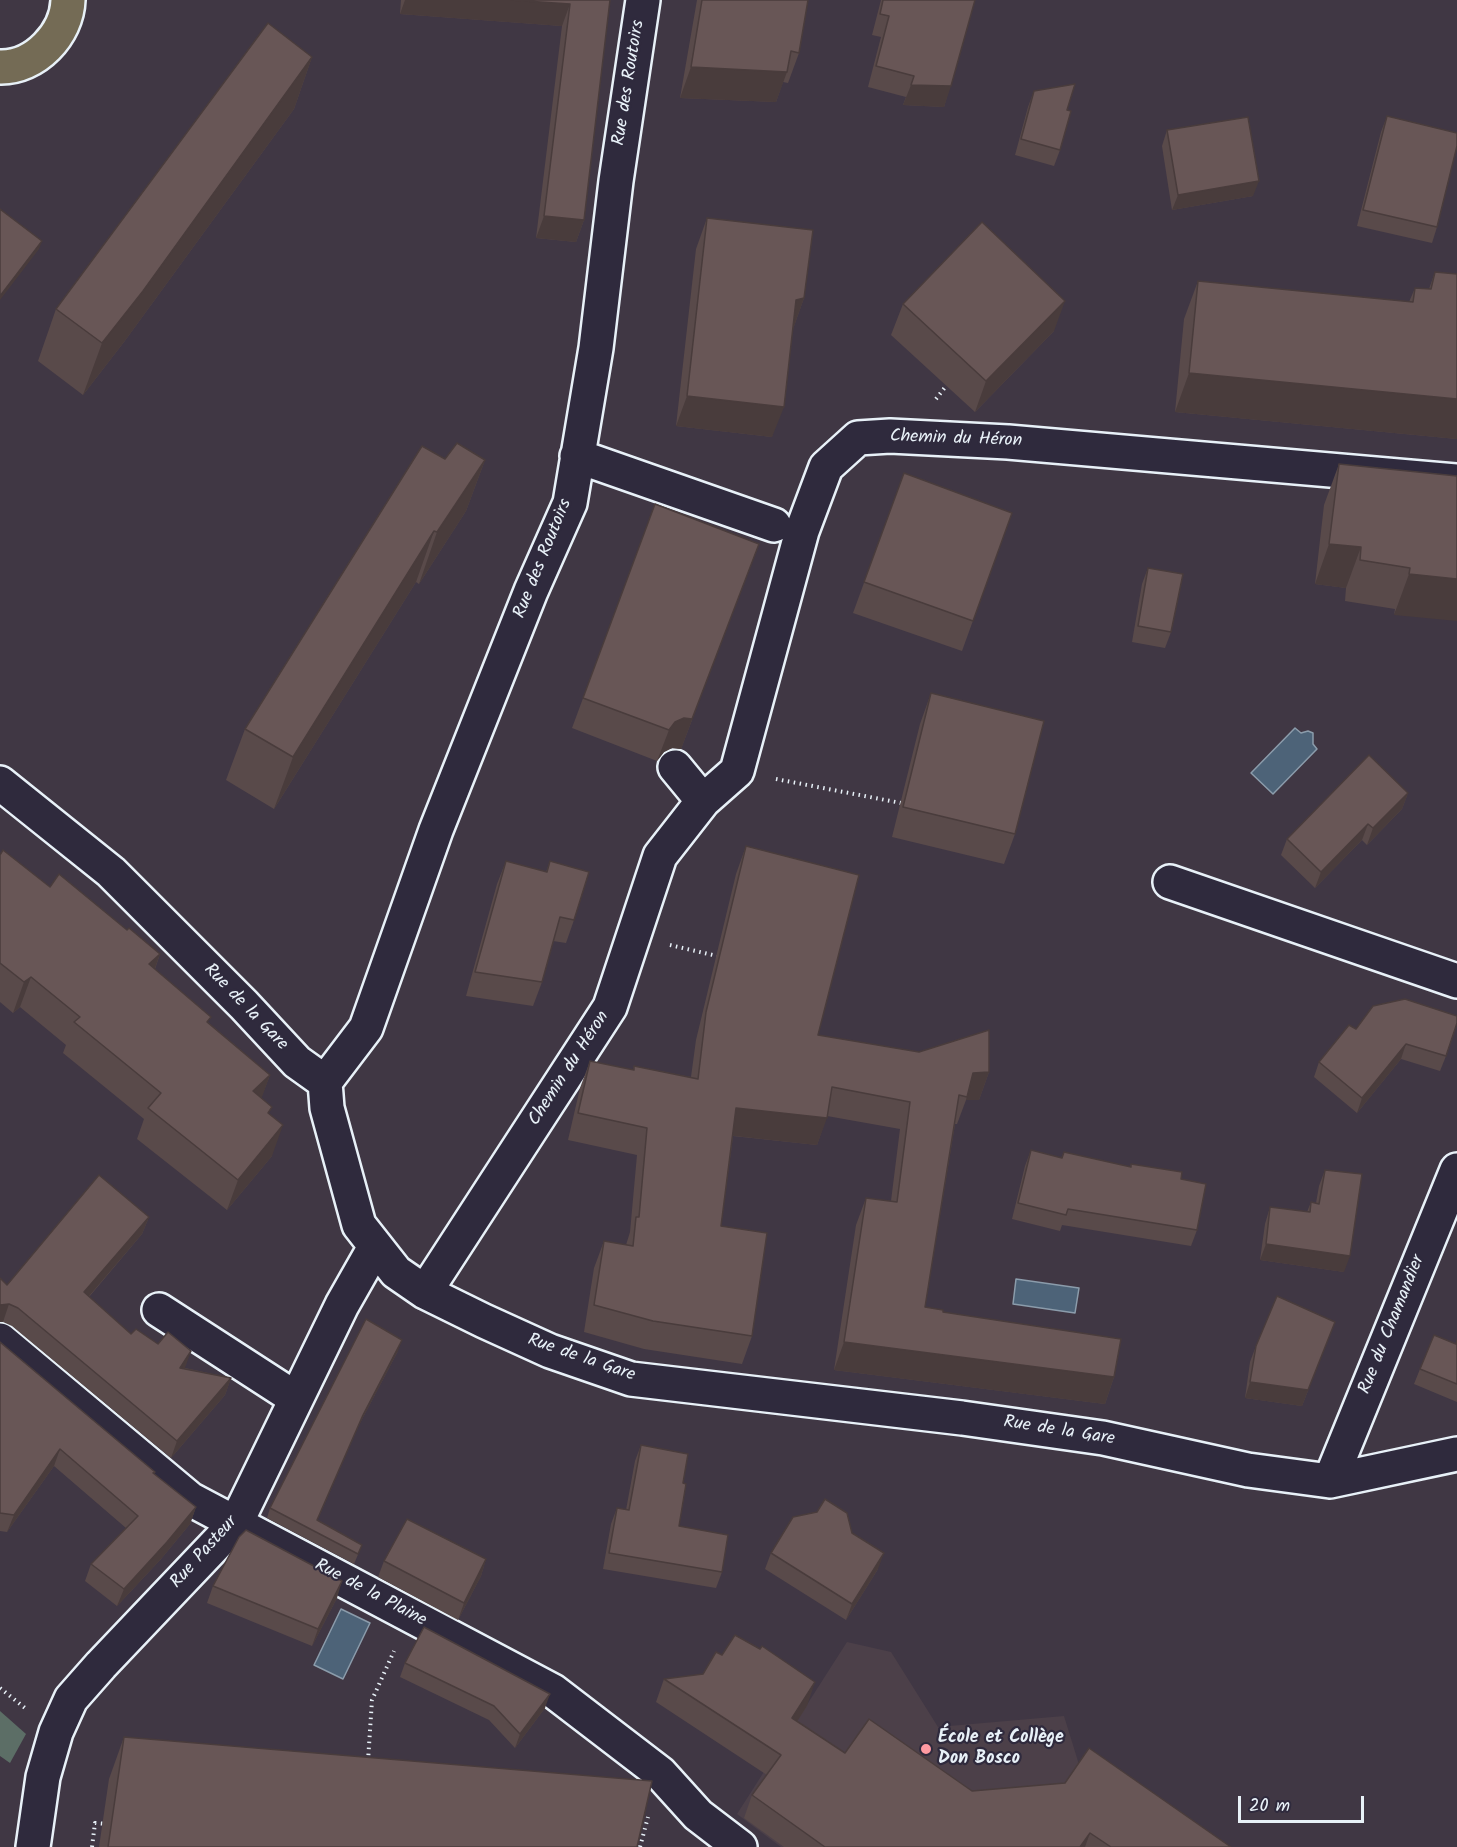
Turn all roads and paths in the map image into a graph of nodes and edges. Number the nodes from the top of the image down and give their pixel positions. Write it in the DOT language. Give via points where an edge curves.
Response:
graph roads {
  1 [pos="68,0"];
  2 [pos="643,0"];
  3 [pos="0,67"];
  4 [pos="577,456"];
  5 [pos="1457,481"];
  6 [pos="774,525"];
  7 [pos="675,767"];
  8 [pos="737,771"];
  9 [pos="0,783"];
  10 [pos="704,801"];
  11 [pos="901,803"];
  12 [pos="1170,882"];
  13 [pos="634,936"];
  14 [pos="717,956"];
  15 [pos="1457,981"];
  16 [pos="325,1082"];
  17 [pos="1457,1170"];
  18 [pos="375,1247"];
  19 [pos="424,1292"];
  20 [pos="159,1310"];
  21 [pos="0,1340"];
  22 [pos="296,1398"];
  23 [pos="1457,1454"];
  24 [pos="1330,1481"];
  25 [pos="236,1523"];
  26 [pos="410,1615"];
  27 [pos="368,1767"];
  28 [pos="107,1824"];
  29 [pos="33,1847"];
  30 [pos="92,1847"];
  31 [pos="740,1847"];
  1 -- 3 [label="main road" via="60,31 44,51 22,63"];
  2 -- 4 [label="street, Rue des Routoirs" via="596,348"];
  4 -- 6 [label="street"];
  4 -- 16 [label="street, Rue des Routoirs" via="570,503 436,830 366,1028"];
  5 -- 8 [label="street, Chemin du Héron" via="1008,442 858,438 826,467 802,531"];
  7 -- 10 [label="street"];
  8 -- 10 [label="street, Chemin du Héron"];
  8 -- 11 [label="path"];
  9 -- 16 [label="street, Rue de la Gare" via="111,872 297,1062"];
  10 -- 13 [label="street, Chemin du Héron" via="660,856"];
  12 -- 15 [label="street"];
  13 -- 14 [label="path"];
  13 -- 19 [label="street, Chemin du Héron" via="610,1007"];
  16 -- 18 [label="street, Rue de la Gare" via="327,1108 359,1225"];
  17 -- 24 [label="street, Rue du Chamandier"];
  18 -- 19 [label="street, Rue de la Gare" via="396,1272"];
  18 -- 22 [label="street, Rue Pasteur"];
  19 -- 24 [label="street, Rue de la Gare" via="550,1351 631,1379 1103,1438 1248,1470"];
  20 -- 22 [label="street"];
  21 -- 25 [label="street, Rue de la Plaine" via="190,1499"];
  22 -- 25 [label="street, Rue Pasteur"];
  23 -- 24 [label="street, Rue de la Gare"];
  25 -- 26 [label="street, Rue de la Plaine"];
  25 -- 29 [label="street, Rue Pasteur" via="71,1699 43,1777"];
  26 -- 27 [label="path" via="372,1700"];
  26 -- 31 [label="street, Rue de la Plaine" via="553,1691 660,1773 698,1815"];
  28 -- 30 [label="path" via="95,1822"];
}
